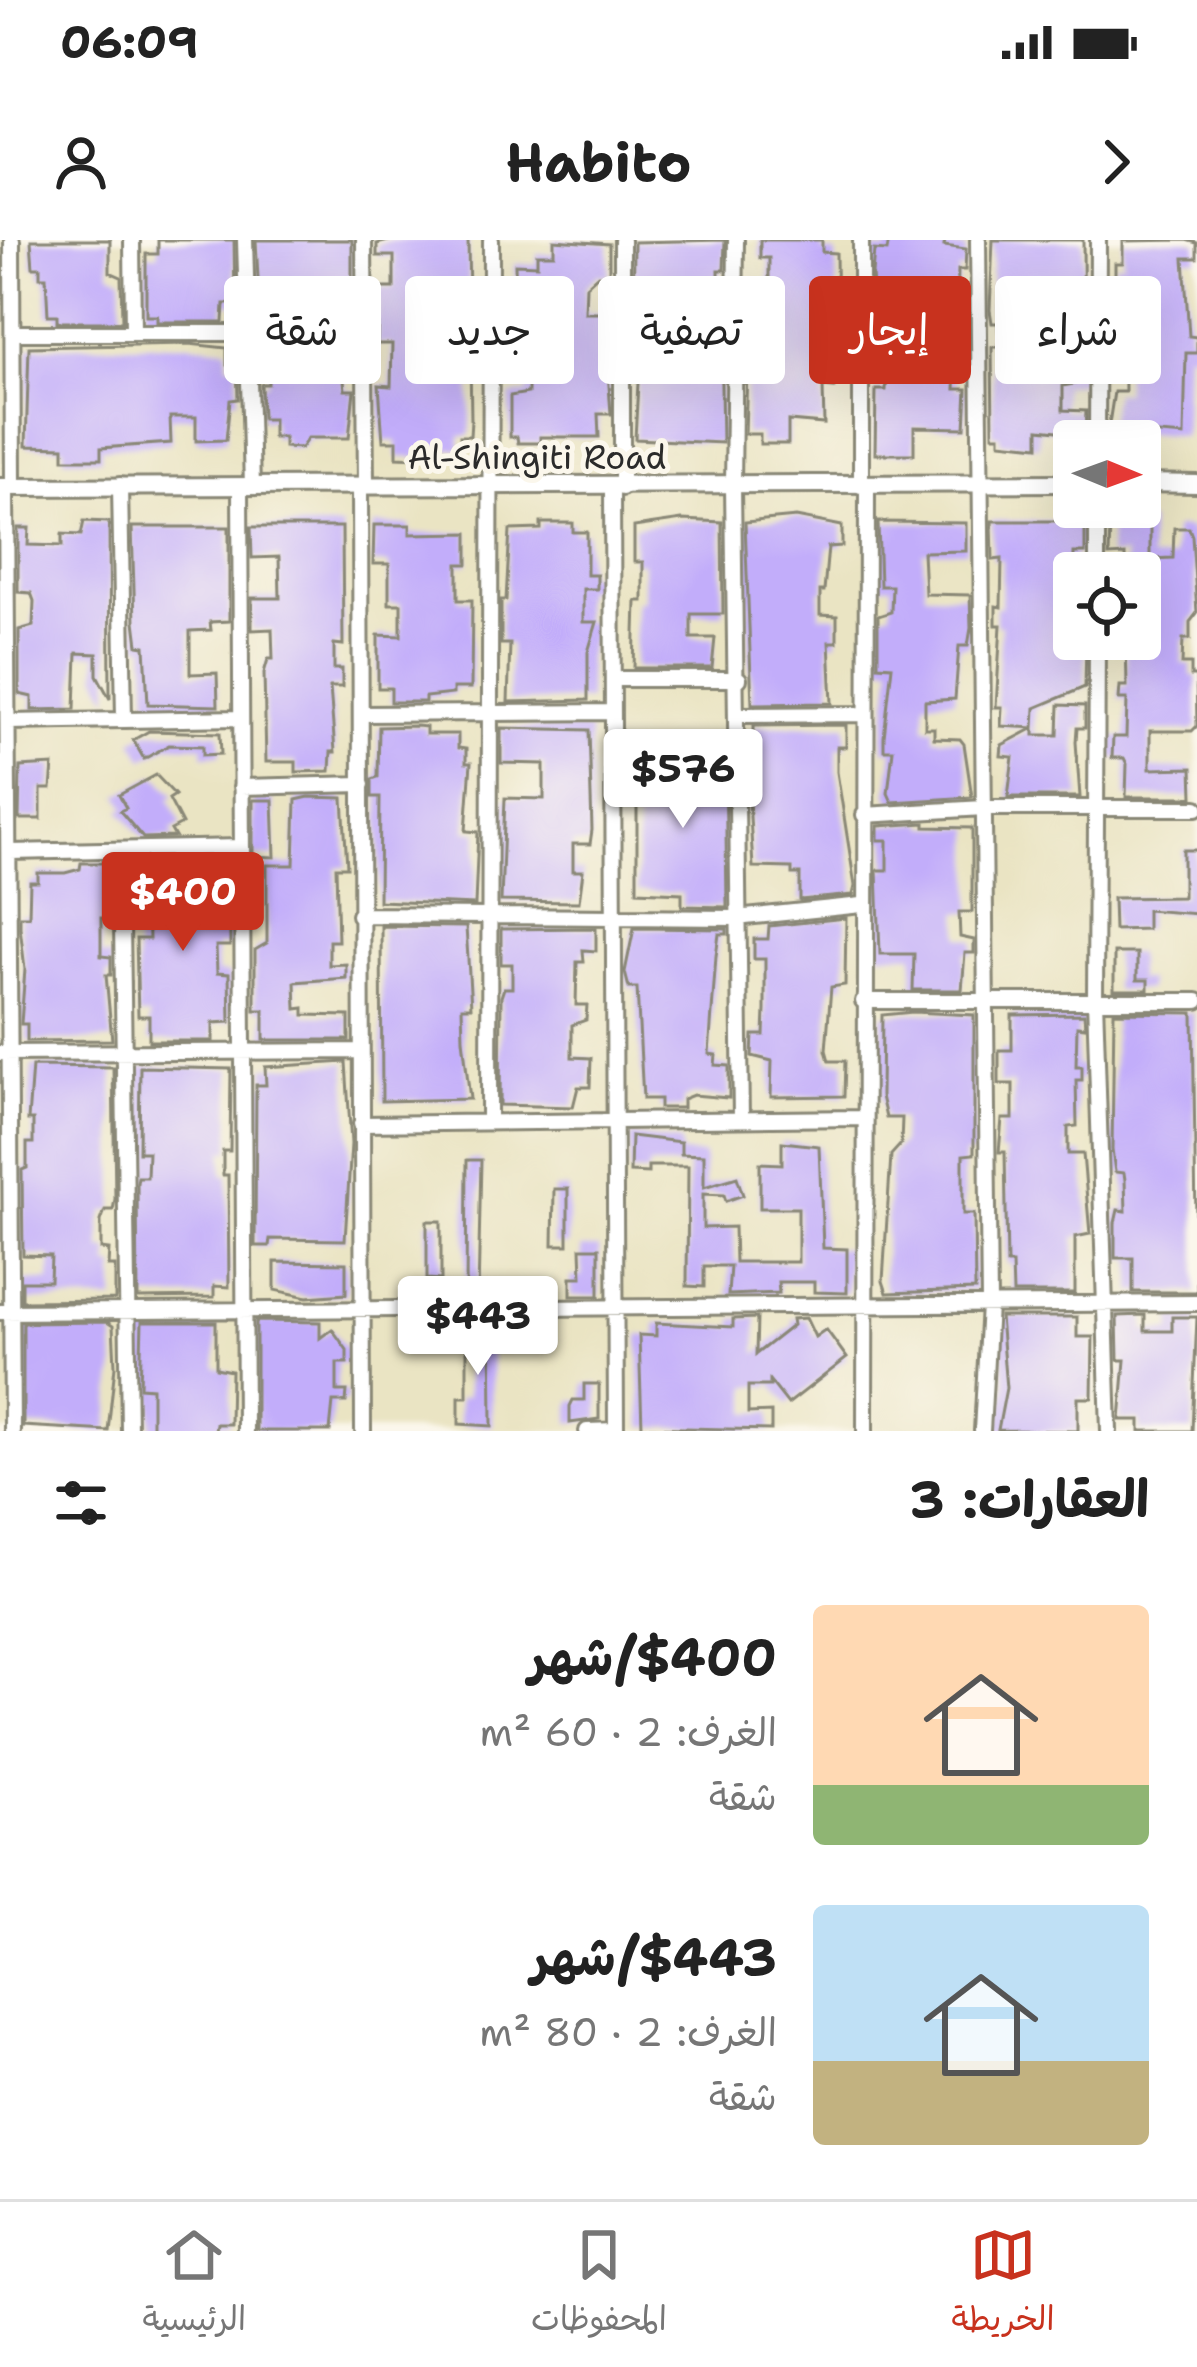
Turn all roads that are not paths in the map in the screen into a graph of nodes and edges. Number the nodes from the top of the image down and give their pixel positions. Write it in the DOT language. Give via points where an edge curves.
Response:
graph roads {
  1 [pos="12,240"];
  2 [pos="132,240"];
  3 [pos="245,240"];
  4 [pos="364,240"];
  5 [pos="491,240"];
  6 [pos="622,240"];
  7 [pos="736,240"];
  8 [pos="861,240"];
  9 [pos="978,240"];
  10 [pos="1098,240"];
  11 [pos="246,276"];
  12 [pos="13,333"];
  13 [pos="133,333"];
  14 [pos="224,334"];
  15 [pos="247,384"];
  16 [pos="1097,420"];
  17 [pos="1053,483"];
  18 [pos="980,484"];
  19 [pos="1161,484"];
  20 [pos="1197,484"];
  21 [pos="120,485"];
  22 [pos="246,486"];
  23 [pos="363,486"];
  24 [pos="733,486"];
  25 [pos="864,486"];
  26 [pos="6,487"];
  27 [pos="489,487"];
  28 [pos="617,488"];
  29 [pos="1097,660"];
  30 [pos="613,679"];
  31 [pos="739,679"];
  32 [pos="613,712"];
  33 [pos="362,714"];
  34 [pos="487,714"];
  35 [pos="864,714"];
  36 [pos="739,715"];
  37 [pos="240,718"];
  38 [pos="124,719"];
  39 [pos="8,722"];
  40 [pos="613,749"];
  41 [pos="740,750"];
  42 [pos="4,783"];
  43 [pos="362,784"];
  44 [pos="242,787"];
  45 [pos="984,808"];
  46 [pos="1197,808"];
  47 [pos="1097,810"];
  48 [pos="864,815"];
  49 [pos="242,847"];
  50 [pos="122,850"];
  51 [pos="10,852"];
  52 [pos="862,905"];
  53 [pos="488,913"];
  54 [pos="359,914"];
  55 [pos="614,917"];
  56 [pos="736,918"];
  57 [pos="1094,999"];
  58 [pos="863,1001"];
  59 [pos="988,1001"];
  60 [pos="1197,1001"];
  61 [pos="360,1051"];
  62 [pos="5,1053"];
  63 [pos="127,1053"];
  64 [pos="242,1053"];
  65 [pos="862,1118"];
  66 [pos="741,1119"];
  67 [pos="616,1120"];
  68 [pos="489,1122"];
  69 [pos="361,1124"];
  70 [pos="1107,1303"];
  71 [pos="1197,1303"];
  72 [pos="989,1305"];
  73 [pos="617,1306"];
  74 [pos="863,1308"];
  75 [pos="128,1310"];
  76 [pos="244,1310"];
  77 [pos="363,1310"];
  78 [pos="6,1312"];
  79 [pos="12,1431"];
  80 [pos="129,1431"];
  81 [pos="245,1431"];
  82 [pos="363,1431"];
  83 [pos="587,1431"];
  84 [pos="616,1431"];
  85 [pos="865,1431"];
  86 [pos="982,1431"];
  87 [pos="1109,1431"];
  1 -- 12 [label="street"];
  2 -- 13 [label="street"];
  3 -- 11 [label="street"];
  4 -- 23 [label="street"];
  5 -- 27 [label="street"];
  6 -- 28 [label="street"];
  7 -- 24 [label="street"];
  8 -- 25 [label="street"];
  9 -- 18 [label="street"];
  10 -- 16 [label="street"];
  12 -- 13 [label="street"];
  12 -- 26 [label="street"];
  13 -- 14 [label="street"];
  15 -- 22 [label="street"];
  17 -- 18 [label="street, Al-Shingiti Road"];
  18 -- 25 [label="street, Al-Shingiti Road"];
  18 -- 45 [label="street"];
  19 -- 20 [label="street"];
  21 -- 22 [label="street, Al-Shingiti Road"];
  21 -- 26 [label="street, Al-Shingiti Road"];
  21 -- 38 [label="street"];
  22 -- 23 [label="street, Al-Shingiti Road"];
  22 -- 37 [label="street"];
  23 -- 27 [label="street, Al-Shingiti Road"];
  23 -- 33 [label="street"];
  24 -- 25 [label="street, Al-Shingiti Road"];
  24 -- 28 [label="street, Al-Shingiti Road"];
  24 -- 31 [label="street"];
  25 -- 35 [label="street"];
  26 -- 39 [label="street"];
  27 -- 28 [label="street, Al-Shingiti Road"];
  27 -- 34 [label="street"];
  28 -- 30 [label="street"];
  29 -- 47 [label="street"];
  30 -- 31 [label="street"];
  30 -- 32 [label="street"];
  31 -- 36 [label="street"];
  32 -- 34 [label="street"];
  32 -- 40 [label="street"];
  33 -- 34 [label="street"];
  33 -- 43 [label="street"];
  34 -- 53 [label="street"];
  35 -- 36 [label="street"];
  35 -- 48 [label="street"];
  36 -- 41 [label="street"];
  37 -- 38 [label="street"];
  37 -- 44 [label="street"];
  38 -- 39 [label="street"];
  39 -- 42 [label="street"];
  40 -- 41 [label="street"];
  40 -- 55 [label="street"];
  41 -- 56 [label="street"];
  42 -- 51 [label="street"];
  43 -- 44 [label="street"];
  43 -- 54 [label="street"];
  44 -- 49 [label="street"];
  45 -- 47 [label="street"];
  45 -- 48 [label="street"];
  45 -- 59 [label="street"];
  46 -- 47 [label="street"];
  47 -- 57 [label="street"];
  48 -- 52 [label="street"];
  49 -- 50 [label="street"];
  49 -- 64 [label="street"];
  50 -- 51 [label="street"];
  50 -- 63 [label="street"];
  51 -- 62 [label="street"];
  52 -- 56 [label="street"];
  52 -- 58 [label="street"];
  53 -- 54 [label="street"];
  53 -- 55 [label="street"];
  53 -- 68 [label="street"];
  54 -- 61 [label="street"];
  55 -- 56 [label="street"];
  55 -- 67 [label="street"];
  56 -- 66 [label="street"];
  57 -- 59 [label="street"];
  57 -- 60 [label="street"];
  57 -- 70 [label="street"];
  58 -- 59 [label="street"];
  58 -- 65 [label="street"];
  59 -- 72 [label="street"];
  61 -- 64 [label="street"];
  61 -- 69 [label="street"];
  62 -- 63 [label="street"];
  62 -- 78 [label="street"];
  63 -- 64 [label="street"];
  63 -- 75 [label="street"];
  64 -- 76 [label="street"];
  65 -- 66 [label="street"];
  65 -- 74 [label="street"];
  66 -- 67 [label="street"];
  67 -- 68 [label="street"];
  67 -- 73 [label="street"];
  68 -- 69 [label="street"];
  69 -- 77 [label="street"];
  70 -- 71 [label="street"];
  70 -- 72 [label="street"];
  70 -- 87 [label="street"];
  72 -- 74 [label="street"];
  72 -- 86 [label="street"];
  73 -- 74 [label="street"];
  73 -- 77 [label="street"];
  73 -- 84 [label="street"];
  74 -- 85 [label="street"];
  75 -- 76 [label="street"];
  75 -- 78 [label="street"];
  75 -- 80 [label="street"];
  76 -- 77 [label="street"];
  76 -- 81 [label="street"];
  77 -- 82 [label="street"];
  78 -- 79 [label="street"];
  83 -- 84 [label="street"];
}
